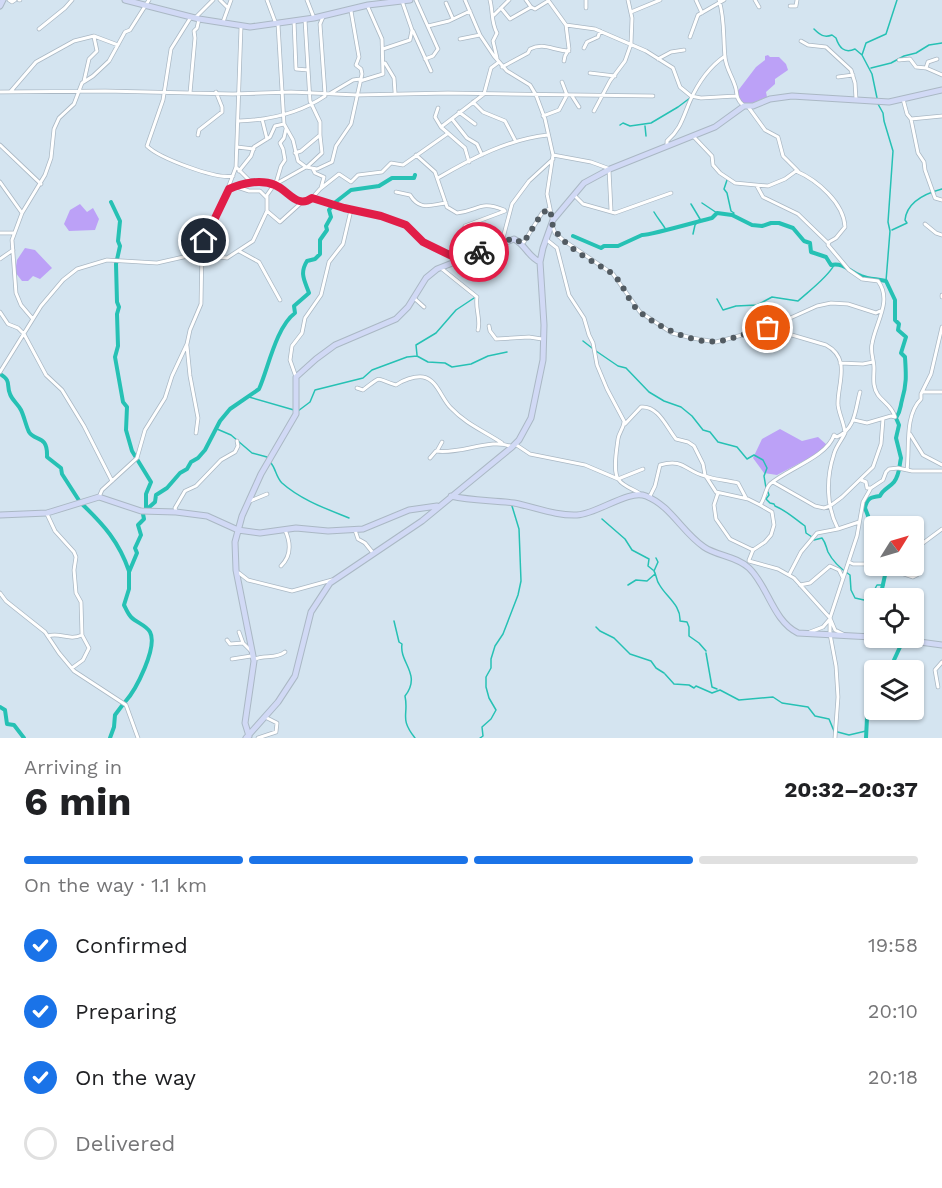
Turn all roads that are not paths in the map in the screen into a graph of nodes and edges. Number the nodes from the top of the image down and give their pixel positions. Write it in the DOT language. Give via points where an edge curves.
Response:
graph roads {
  1 [pos="3,0"];
  2 [pos="9,0"];
  3 [pos="18,0"];
  4 [pos="72,0"];
  5 [pos="125,0"];
  6 [pos="213,0"];
  7 [pos="220,0"];
  8 [pos="231,0"];
  9 [pos="267,0"];
  10 [pos="307,0"];
  11 [pos="411,0"];
  12 [pos="416,0"];
  13 [pos="465,0"];
  14 [pos="490,0"];
  15 [pos="509,0"];
  16 [pos="526,0"];
  17 [pos="548,0"];
  18 [pos="586,0"];
  19 [pos="628,0"];
  20 [pos="660,0"];
  21 [pos="696,0"];
  22 [pos="724,0"];
  23 [pos="755,0"];
  24 [pos="797,0"];
  25 [pos="402,1"];
  26 [pos="719,1"];
  27 [pos="147,3"];
  28 [pos="368,3"];
  29 [pos="446,3"];
  30 [pos="0,6"];
  31 [pos="790,6"];
  32 [pos="531,7"];
  33 [pos="759,7"];
  34 [pos="228,8"];
  35 [pos="501,8"];
  36 [pos="586,8"];
  37 [pos="351,9"];
  38 [pos="470,11"];
  39 [pos="631,12"];
  40 [pos="702,13"];
  41 [pos="494,15"];
  42 [pos="323,16"];
  43 [pos="195,18"];
  44 [pos="314,18"];
  45 [pos="305,20"];
  46 [pos="453,20"];
  47 [pos="294,21"];
  48 [pos="222,23"];
  49 [pos="277,24"];
  50 [pos="567,25"];
  51 [pos="428,26"];
  52 [pos="241,27"];
  53 [pos="39,29"];
  54 [pos="412,31"];
  55 [pos="600,31"];
  56 [pos="480,35"];
  57 [pos="94,36"];
  58 [pos="690,37"];
  59 [pos="460,39"];
  60 [pos="801,41"];
  61 [pos="120,44"];
  62 [pos="632,44"];
  63 [pos="584,48"];
  64 [pos="383,49"];
  65 [pos="684,50"];
  66 [pos="569,51"];
  67 [pos="724,56"];
  68 [pos="383,59"];
  69 [pos="425,59"];
  70 [pos="658,59"];
  71 [pos="937,59"];
  72 [pos="899,60"];
  73 [pos="564,61"];
  74 [pos="498,62"];
  75 [pos="502,67"];
  76 [pos="926,68"];
  77 [pos="308,70"];
  78 [pos="430,71"];
  79 [pos="590,73"];
  80 [pos="854,75"];
  81 [pos="942,75"];
  82 [pos="615,76"];
  83 [pos="838,76"];
  84 [pos="360,80"];
  85 [pos="84,81"];
  86 [pos="562,82"];
  87 [pos="942,90"];
  88 [pos="0,92"];
  89 [pos="10,92"];
  90 [pos="78,92"];
  91 [pos="165,92"];
  92 [pos="216,92"];
  93 [pos="190,93"];
  94 [pos="281,93"];
  95 [pos="310,93"];
  96 [pos="395,93"];
  97 [pos="239,94"];
  98 [pos="327,94"];
  99 [pos="484,94"];
  100 [pos="604,94"];
  101 [pos="357,95"];
  102 [pos="536,95"];
  103 [pos="569,95"];
  104 [pos="653,96"];
  105 [pos="693,96"];
  106 [pos="736,96"];
  107 [pos="903,99"];
  108 [pos="856,101"];
  109 [pos="473,102"];
  110 [pos="311,104"];
  111 [pos="579,107"];
  112 [pos="746,107"];
  113 [pos="438,108"];
  114 [pos="594,111"];
  115 [pos="459,112"];
  116 [pos="285,114"];
  117 [pos="543,116"];
  118 [pos="942,116"];
  119 [pos="451,118"];
  120 [pos="261,119"];
  121 [pos="910,119"];
  122 [pos="239,121"];
  123 [pos="475,124"];
  124 [pos="285,127"];
  125 [pos="441,127"];
  126 [pos="447,134"];
  127 [pos="198,135"];
  128 [pos="321,135"];
  129 [pos="548,135"];
  130 [pos="693,136"];
  131 [pos="267,139"];
  132 [pos="516,141"];
  133 [pos="0,144"];
  134 [pos="667,146"];
  135 [pos="237,147"];
  136 [pos="254,149"];
  137 [pos="295,153"];
  138 [pos="416,155"];
  139 [pos="482,155"];
  140 [pos="553,157"];
  141 [pos="469,162"];
  142 [pos="306,167"];
  143 [pos="238,169"];
  144 [pos="313,169"];
  145 [pos="610,170"];
  146 [pos="233,176"];
  147 [pos="804,176"];
  148 [pos="438,178"];
  149 [pos="0,182"];
  150 [pos="254,182"];
  151 [pos="41,184"];
  152 [pos="274,184"];
  153 [pos="757,185"];
  154 [pos="234,186"];
  155 [pos="321,188"];
  156 [pos="229,189"];
  157 [pos="396,192"];
  158 [pos="671,193"];
  159 [pos="573,195"];
  160 [pos="267,198"];
  161 [pos="312,198"];
  162 [pos="942,200"];
  163 [pos="303,202"];
  164 [pos="446,203"];
  165 [pos="549,209"];
  166 [pos="351,210"];
  167 [pos="611,210"];
  168 [pos="267,211"];
  169 [pos="507,211"];
  170 [pos="22,213"];
  171 [pos="552,221"];
  172 [pos="925,224"];
  173 [pos="0,233"];
  174 [pos="14,233"];
  175 [pos="942,235"];
  176 [pos="464,238"];
  177 [pos="545,239"];
  178 [pos="503,241"];
  179 [pos="521,243"];
  180 [pos="828,243"];
  181 [pos="13,249"];
  182 [pos="239,251"];
  183 [pos="201,253"];
  184 [pos="461,258"];
  185 [pos="0,259"];
  186 [pos="540,262"];
  187 [pos="440,267"];
  188 [pos="414,298"];
  189 [pos="280,300"];
  190 [pos="424,308"];
  191 [pos="882,310"];
  192 [pos="0,312"];
  193 [pos="33,318"];
  194 [pos="489,326"];
  195 [pos="942,327"];
  196 [pos="768,328"];
  197 [pos="478,330"];
  198 [pos="24,334"];
  199 [pos="544,339"];
  200 [pos="187,344"];
  201 [pos="873,362"];
  202 [pos="840,363"];
  203 [pos="0,372"];
  204 [pos="296,377"];
  205 [pos="357,388"];
  206 [pos="860,392"];
  207 [pos="942,392"];
  208 [pos="921,394"];
  209 [pos="883,419"];
  210 [pos="854,420"];
  211 [pos="625,424"];
  212 [pos="196,433"];
  213 [pos="845,433"];
  214 [pos="909,433"];
  215 [pos="237,441"];
  216 [pos="442,442"];
  217 [pos="502,443"];
  218 [pos="513,446"];
  219 [pos="437,451"];
  220 [pos="430,458"];
  221 [pos="942,465"];
  222 [pos="643,470"];
  223 [pos="907,470"];
  224 [pos="942,471"];
  225 [pos="707,477"];
  226 [pos="618,479"];
  227 [pos="861,480"];
  228 [pos="112,481"];
  229 [pos="773,482"];
  230 [pos="871,488"];
  231 [pos="718,493"];
  232 [pos="267,494"];
  233 [pos="640,494"];
  234 [pos="451,496"];
  235 [pos="99,497"];
  236 [pos="649,498"];
  237 [pos="748,500"];
  238 [pos="250,501"];
  239 [pos="759,505"];
  240 [pos="438,506"];
  241 [pos="830,506"];
  242 [pos="176,512"];
  243 [pos="47,513"];
  244 [pos="0,515"];
  245 [pos="859,522"];
  246 [pos="838,529"];
  247 [pos="942,529"];
  248 [pos="237,530"];
  249 [pos="285,530"];
  250 [pos="355,530"];
  251 [pos="924,542"];
  252 [pos="753,550"];
  253 [pos="375,554"];
  254 [pos="849,562"];
  255 [pos="748,563"];
  256 [pos="864,564"];
  257 [pos="281,566"];
  258 [pos="236,570"];
  259 [pos="789,575"];
  260 [pos="333,579"];
  261 [pos="843,581"];
  262 [pos="800,585"];
  263 [pos="0,593"];
  264 [pos="830,618"];
  265 [pos="239,632"];
  266 [pos="807,633"];
  267 [pos="830,634"];
  268 [pos="48,636"];
  269 [pos="82,636"];
  270 [pos="846,636"];
  271 [pos="228,640"];
  272 [pos="243,643"];
  273 [pos="942,645"];
  274 [pos="285,652"];
  275 [pos="253,656"];
  276 [pos="232,658"];
  277 [pos="942,662"];
  278 [pos="72,668"];
  279 [pos="938,687"];
  280 [pos="265,717"];
  281 [pos="248,736"];
  282 [pos="138,738"];
  283 [pos="258,738"];
  284 [pos="835,738"];
  1 -- 30 [label="street"];
  2 -- 3 [label="street"];
  4 -- 53 [label="street"];
  5 -- 27 [label="street"];
  6 -- 43 [label="street"];
  7 -- 34 [label="street"];
  8 -- 34 [label="street"];
  9 -- 49 [label="street"];
  10 -- 44 [label="street"];
  11 -- 25 [label="street"];
  12 -- 51 [label="street"];
  13 -- 38 [label="street"];
  14 -- 41 [label="street"];
  15 -- 35 [label="street"];
  16 -- 32 [label="street"];
  17 -- 32 [label="street" via="537,9"];
  17 -- 50 [label="street"];
  18 -- 36 [label="street"];
  19 -- 39 [label="street"];
  20 -- 39 [label="street"];
  21 -- 40 [label="street"];
  22 -- 26 [label="street"];
  23 -- 33 [label="street"];
  24 -- 31 [label="street" via="796,6"];
  25 -- 28 [label="street"];
  25 -- 54 [label="street"];
  26 -- 40 [label="street"];
  26 -- 67 [label="street"];
  27 -- 43 [label="street"];
  27 -- 61 [label="street"];
  28 -- 37 [label="street"];
  28 -- 64 [label="street"];
  29 -- 46 [label="street"];
  32 -- 35 [label="street" via="510,19"];
  34 -- 48 [label="street"];
  35 -- 41 [label="street"];
  37 -- 42 [label="street"];
  37 -- 84 [label="street" via="359,57 356,65 362,69"];
  38 -- 46 [label="street"];
  38 -- 56 [label="street"];
  39 -- 62 [label="street"];
  40 -- 58 [label="street" via="696,17"];
  41 -- 74 [label="street" via="493,41"];
  42 -- 44 [label="street"];
  42 -- 98 [label="street"];
  43 -- 48 [label="street"];
  43 -- 91 [label="street" via="171,49"];
  43 -- 93 [label="street"];
  44 -- 45 [label="street"];
  45 -- 47 [label="street"];
  45 -- 77 [label="street"];
  46 -- 51 [label="street"];
  47 -- 49 [label="street"];
  47 -- 77 [label="street" via="296,69"];
  48 -- 52 [label="street"];
  49 -- 52 [label="street"];
  49 -- 94 [label="street"];
  50 -- 55 [label="street"];
  50 -- 66 [label="street"];
  51 -- 69 [label="street" via="438,49"];
  52 -- 97 [label="street"];
  54 -- 64 [label="street" via="409,41"];
  54 -- 69 [label="street"];
  55 -- 62 [label="street"];
  55 -- 63 [label="street"];
  56 -- 59 [label="street"];
  56 -- 74 [label="street"];
  57 -- 61 [label="street"];
  57 -- 85 [label="street" via="97,51 89,59"];
  57 -- 89 [label="street" via="44,56"];
  60 -- 80 [label="street" via="826,47"];
  61 -- 85 [label="street" via="107,62"];
  62 -- 70 [label="street"];
  62 -- 82 [label="street"];
  64 -- 68 [label="street"];
  65 -- 70 [label="street"];
  66 -- 73 [label="street"];
  66 -- 75 [label="street" via="536,46"];
  67 -- 105 [label="street" via="709,69"];
  67 -- 106 [label="street"];
  68 -- 84 [label="street" via="383,74"];
  68 -- 96 [label="street" via="394,78"];
  69 -- 78 [label="street"];
  70 -- 105 [label="street" via="673,68 680,87"];
  71 -- 76 [label="street" via="928,62"];
  72 -- 76 [label="street" via="910,59 916,67"];
  74 -- 75 [label="street"];
  74 -- 99 [label="street" via="491,68"];
  75 -- 102 [label="street" via="530,85"];
  76 -- 81 [label="street"];
  77 -- 95 [label="street"];
  79 -- 82 [label="street"];
  80 -- 83 [label="street"];
  80 -- 108 [label="street"];
  82 -- 100 [label="street"];
  84 -- 98 [label="street"];
  84 -- 101 [label="street"];
  85 -- 90 [label="street"];
  86 -- 103 [label="street"];
  87 -- 107 [label="street"];
  88 -- 89 [label="street"];
  89 -- 90 [label="street"];
  90 -- 91 [label="street"];
  90 -- 151 [label="street" via="74,104 56,124 51,158"];
  91 -- 93 [label="street"];
  91 -- 146 [label="street" via="147,146 160,156 207,173"];
  92 -- 93 [label="street"];
  92 -- 97 [label="street"];
  92 -- 127 [label="street" via="222,112"];
  94 -- 95 [label="street"];
  94 -- 97 [label="street"];
  94 -- 116 [label="street"];
  95 -- 98 [label="street"];
  95 -- 110 [label="street"];
  96 -- 99 [label="street"];
  96 -- 101 [label="street"];
  97 -- 122 [label="street"];
  98 -- 101 [label="street"];
  98 -- 110 [label="street"];
  99 -- 102 [label="street"];
  99 -- 109 [label="street"];
  100 -- 103 [label="street"];
  100 -- 104 [label="street"];
  100 -- 114 [label="street"];
  101 -- 144 [label="street" via="351,124 335,148 333,160"];
  102 -- 103 [label="street"];
  102 -- 117 [label="street"];
  103 -- 111 [label="street"];
  103 -- 117 [label="street" via="558,111"];
  105 -- 106 [label="street"];
  105 -- 134 [label="street"];
  106 -- 112 [label="street"];
  107 -- 108 [label="street"];
  107 -- 121 [label="street"];
  108 -- 112 [label="street" via="792,96"];
  109 -- 115 [label="street"];
  109 -- 132 [label="street" via="483,112 505,121"];
  110 -- 116 [label="street"];
  110 -- 128 [label="street" via="320,122"];
  112 -- 130 [label="street"];
  112 -- 147 [label="street" via="764,128 778,136 783,156"];
  113 -- 125 [label="street" via="435,117"];
  115 -- 119 [label="street"];
  115 -- 123 [label="street"];
  116 -- 120 [label="street"];
  116 -- 124 [label="street"];
  117 -- 129 [label="street"];
  118 -- 121 [label="street"];
  119 -- 125 [label="street"];
  119 -- 139 [label="street" via="477,144"];
  120 -- 122 [label="street"];
  120 -- 131 [label="street"];
  121 -- 162 [label="street" via="927,178 935,198"];
  122 -- 135 [label="street"];
  124 -- 131 [label="street" via="275,126"];
  124 -- 137 [label="street"];
  124 -- 152 [label="street" via="280,143 285,160"];
  125 -- 126 [label="street"];
  126 -- 138 [label="street"];
  126 -- 141 [label="street" via="465,148"];
  128 -- 137 [label="street"];
  128 -- 142 [label="street" via="322,153"];
  129 -- 132 [label="street"];
  129 -- 140 [label="street"];
  130 -- 134 [label="street"];
  130 -- 153 [label="street" via="712,156 713,165 723,176 738,184"];
  131 -- 136 [label="street"];
  132 -- 139 [label="street"];
  133 -- 151 [label="street"];
  134 -- 145 [label="street"];
  135 -- 136 [label="street"];
  135 -- 143 [label="street"];
  136 -- 143 [label="street"];
  137 -- 142 [label="street"];
  138 -- 148 [label="street"];
  138 -- 155 [label="street" via="403,165 391,163 382,172 358,175 351,182 339,174"];
  139 -- 141 [label="street"];
  140 -- 145 [label="street" via="591,162"];
  140 -- 165 [label="street" via="547,194"];
  140 -- 169 [label="street" via="525,185"];
  141 -- 148 [label="street"];
  142 -- 144 [label="street"];
  142 -- 152 [label="street"];
  143 -- 146 [label="street"];
  143 -- 150 [label="street"];
  144 -- 155 [label="street" via="324,177"];
  145 -- 159 [label="street" via="587,181"];
  145 -- 167 [label="street"];
  146 -- 156 [label="street"];
  147 -- 153 [label="street" via="796,171 771,185"];
  147 -- 180 [label="street" via="825,191 844,219 843,230"];
  148 -- 164 [label="street"];
  149 -- 170 [label="street"];
  150 -- 152 [label="street"];
  150 -- 154 [label="street"];
  151 -- 170 [label="street"];
  152 -- 160 [label="street"];
  152 -- 163 [label="street"];
  153 -- 180 [label="street" via="763,197 798,214"];
  154 -- 156 [label="street"];
  154 -- 160 [label="street" via="261,191"];
  155 -- 161 [label="street"];
  156 -- 183 [label="street"];
  157 -- 164 [label="street" via="410,195 419,206"];
  158 -- 167 [label="street" via="621,212"];
  159 -- 167 [label="street" via="583,204"];
  159 -- 171 [label="street"];
  160 -- 168 [label="street"];
  161 -- 163 [label="street"];
  161 -- 166 [label="street"];
  163 -- 168 [label="street" via="280,222"];
  164 -- 169 [label="street" via="458,213 484,205"];
  165 -- 171 [label="street"];
  165 -- 179 [label="street"];
  166 -- 184 [label="street" via="406,225 423,242"];
  166 -- 204 [label="street" via="344,244 329,262 321,295 292,346 290,360"];
  168 -- 182 [label="street" via="253,241"];
  169 -- 176 [label="street" via="467,224"];
  169 -- 178 [label="street"];
  170 -- 174 [label="street"];
  171 -- 177 [label="street"];
  171 -- 196 [label="street" via="555,233 615,276 640,312 672,333 716,342"];
  172 -- 175 [label="street"];
  173 -- 174 [label="street"];
  174 -- 181 [label="street"];
  176 -- 178 [label="street" via="476,241 482,228"];
  176 -- 184 [label="street"];
  177 -- 186 [label="street"];
  177 -- 211 [label="street" via="557,248 568,292 585,320 597,365"];
  178 -- 179 [label="street" via="514,238"];
  178 -- 184 [label="street"];
  178 -- 184 [label="street" via="502,256 492,269"];
  179 -- 186 [label="street"];
  180 -- 191 [label="street" via="845,267 859,277 879,282 885,296"];
  181 -- 185 [label="street"];
  181 -- 193 [label="street" via="16,295"];
  182 -- 183 [label="street" via="224,259"];
  182 -- 189 [label="street" via="259,262"];
  183 -- 193 [label="street" via="157,263 107,260 77,269 63,280"];
  183 -- 200 [label="street" via="202,301"];
  184 -- 187 [label="street"];
  186 -- 199 [label="street"];
  187 -- 188 [label="street" via="426,278"];
  187 -- 197 [label="street" via="477,297"];
  188 -- 190 [label="street"];
  188 -- 204 [label="street" via="396,319 335,345"];
  191 -- 196 [label="street" via="876,313 831,303"];
  191 -- 201 [label="street" via="872,344"];
  192 -- 198 [label="street" via="6,322"];
  193 -- 198 [label="street"];
  194 -- 199 [label="street" via="496,339"];
  195 -- 208 [label="street" via="931,374"];
  196 -- 202 [label="street" via="826,345 834,350"];
  198 -- 203 [label="street"];
  198 -- 228 [label="street" via="46,375 62,390 84,426"];
  199 -- 218 [label="street" via="531,416"];
  200 -- 212 [label="street" via="198,418"];
  200 -- 228 [label="street" via="165,398 145,430 137,458"];
  201 -- 202 [label="street"];
  201 -- 209 [label="street" via="874,388 895,417"];
  202 -- 213 [label="street" via="843,372 838,403"];
  204 -- 238 [label="street" via="296,414"];
  205 -- 217 [label="street" via="363,390 381,378 396,384 424,377 434,383 452,410 466,422"];
  206 -- 210 [label="street"];
  207 -- 208 [label="street"];
  208 -- 214 [label="street"];
  209 -- 210 [label="street" via="867,423"];
  209 -- 227 [label="street" via="876,461"];
  210 -- 213 [label="street"];
  211 -- 225 [label="street" via="641,407 650,408 676,439 694,446"];
  211 -- 226 [label="street" via="615,455"];
  213 -- 229 [label="street" via="834,435 826,448"];
  213 -- 241 [label="street" via="834,453 828,481"];
  214 -- 221 [label="street" via="923,455"];
  214 -- 223 [label="street"];
  215 -- 242 [label="street" via="233,453 185,491"];
  216 -- 219 [label="street"];
  217 -- 218 [label="street"];
  217 -- 219 [label="street" via="454,452"];
  218 -- 226 [label="street" via="530,454 585,465"];
  218 -- 234 [label="street"];
  219 -- 220 [label="street"];
  222 -- 226 [label="street"];
  223 -- 224 [label="street"];
  223 -- 230 [label="street" via="890,470"];
  225 -- 231 [label="street"];
  225 -- 236 [label="street" via="678,462 660,465"];
  225 -- 237 [label="street" via="738,483"];
  226 -- 233 [label="street"];
  227 -- 230 [label="street"];
  227 -- 241 [label="street"];
  228 -- 235 [label="street"];
  229 -- 239 [label="street"];
  229 -- 241 [label="street" via="815,506"];
  230 -- 245 [label="street"];
  231 -- 237 [label="street"];
  231 -- 252 [label="street" via="714,505 716,519 730,538"];
  232 -- 238 [label="street"];
  233 -- 234 [label="street" via="576,515"];
  233 -- 236 [label="street"];
  234 -- 240 [label="street"];
  235 -- 242 [label="street" via="141,511"];
  235 -- 243 [label="street"];
  236 -- 255 [label="street" via="672,514 702,546"];
  237 -- 239 [label="street"];
  238 -- 248 [label="street"];
  239 -- 252 [label="street" via="772,512 774,525 768,539"];
  240 -- 250 [label="street" via="409,510"];
  240 -- 253 [label="street"];
  241 -- 246 [label="street"];
  242 -- 248 [label="street" via="213,517"];
  243 -- 244 [label="street"];
  243 -- 269 [label="street" via="55,531 76,557"];
  245 -- 246 [label="street"];
  245 -- 254 [label="street"];
  246 -- 259 [label="street" via="817,533"];
  247 -- 251 [label="street"];
  248 -- 249 [label="street"];
  248 -- 258 [label="street"];
  249 -- 250 [label="street"];
  249 -- 257 [label="street" via="289,553"];
  250 -- 253 [label="street" via="358,539"];
  252 -- 255 [label="street"];
  253 -- 260 [label="street"];
  254 -- 256 [label="street"];
  254 -- 261 [label="street"];
  255 -- 259 [label="street"];
  255 -- 266 [label="street" via="788,626 798,633"];
  258 -- 260 [label="street" via="248,580 292,591"];
  258 -- 275 [label="street"];
  259 -- 262 [label="street"];
  260 -- 280 [label="street" via="311,612 296,674"];
  261 -- 262 [label="street" via="838,570 830,566 810,584"];
  261 -- 264 [label="street"];
  262 -- 264 [label="street"];
  263 -- 268 [label="street"];
  264 -- 266 [label="street" via="823,627"];
  264 -- 267 [label="street"];
  264 -- 270 [label="street" via="835,630"];
  265 -- 272 [label="street"];
  266 -- 267 [label="street"];
  267 -- 270 [label="street"];
  267 -- 284 [label="street" via="838,697"];
  268 -- 269 [label="street"];
  268 -- 278 [label="street"];
  269 -- 278 [label="street" via="88,643 88,652"];
  270 -- 273 [label="street"];
  271 -- 272 [label="street" via="230,644"];
  272 -- 275 [label="street"];
  274 -- 275 [label="street" via="272,657"];
  275 -- 276 [label="street"];
  275 -- 281 [label="street"];
  277 -- 279 [label="street" via="935,670"];
  278 -- 282 [label="street" via="126,705"];
  280 -- 281 [label="street"];
  280 -- 283 [label="street" via="278,725 276,733"];
}
